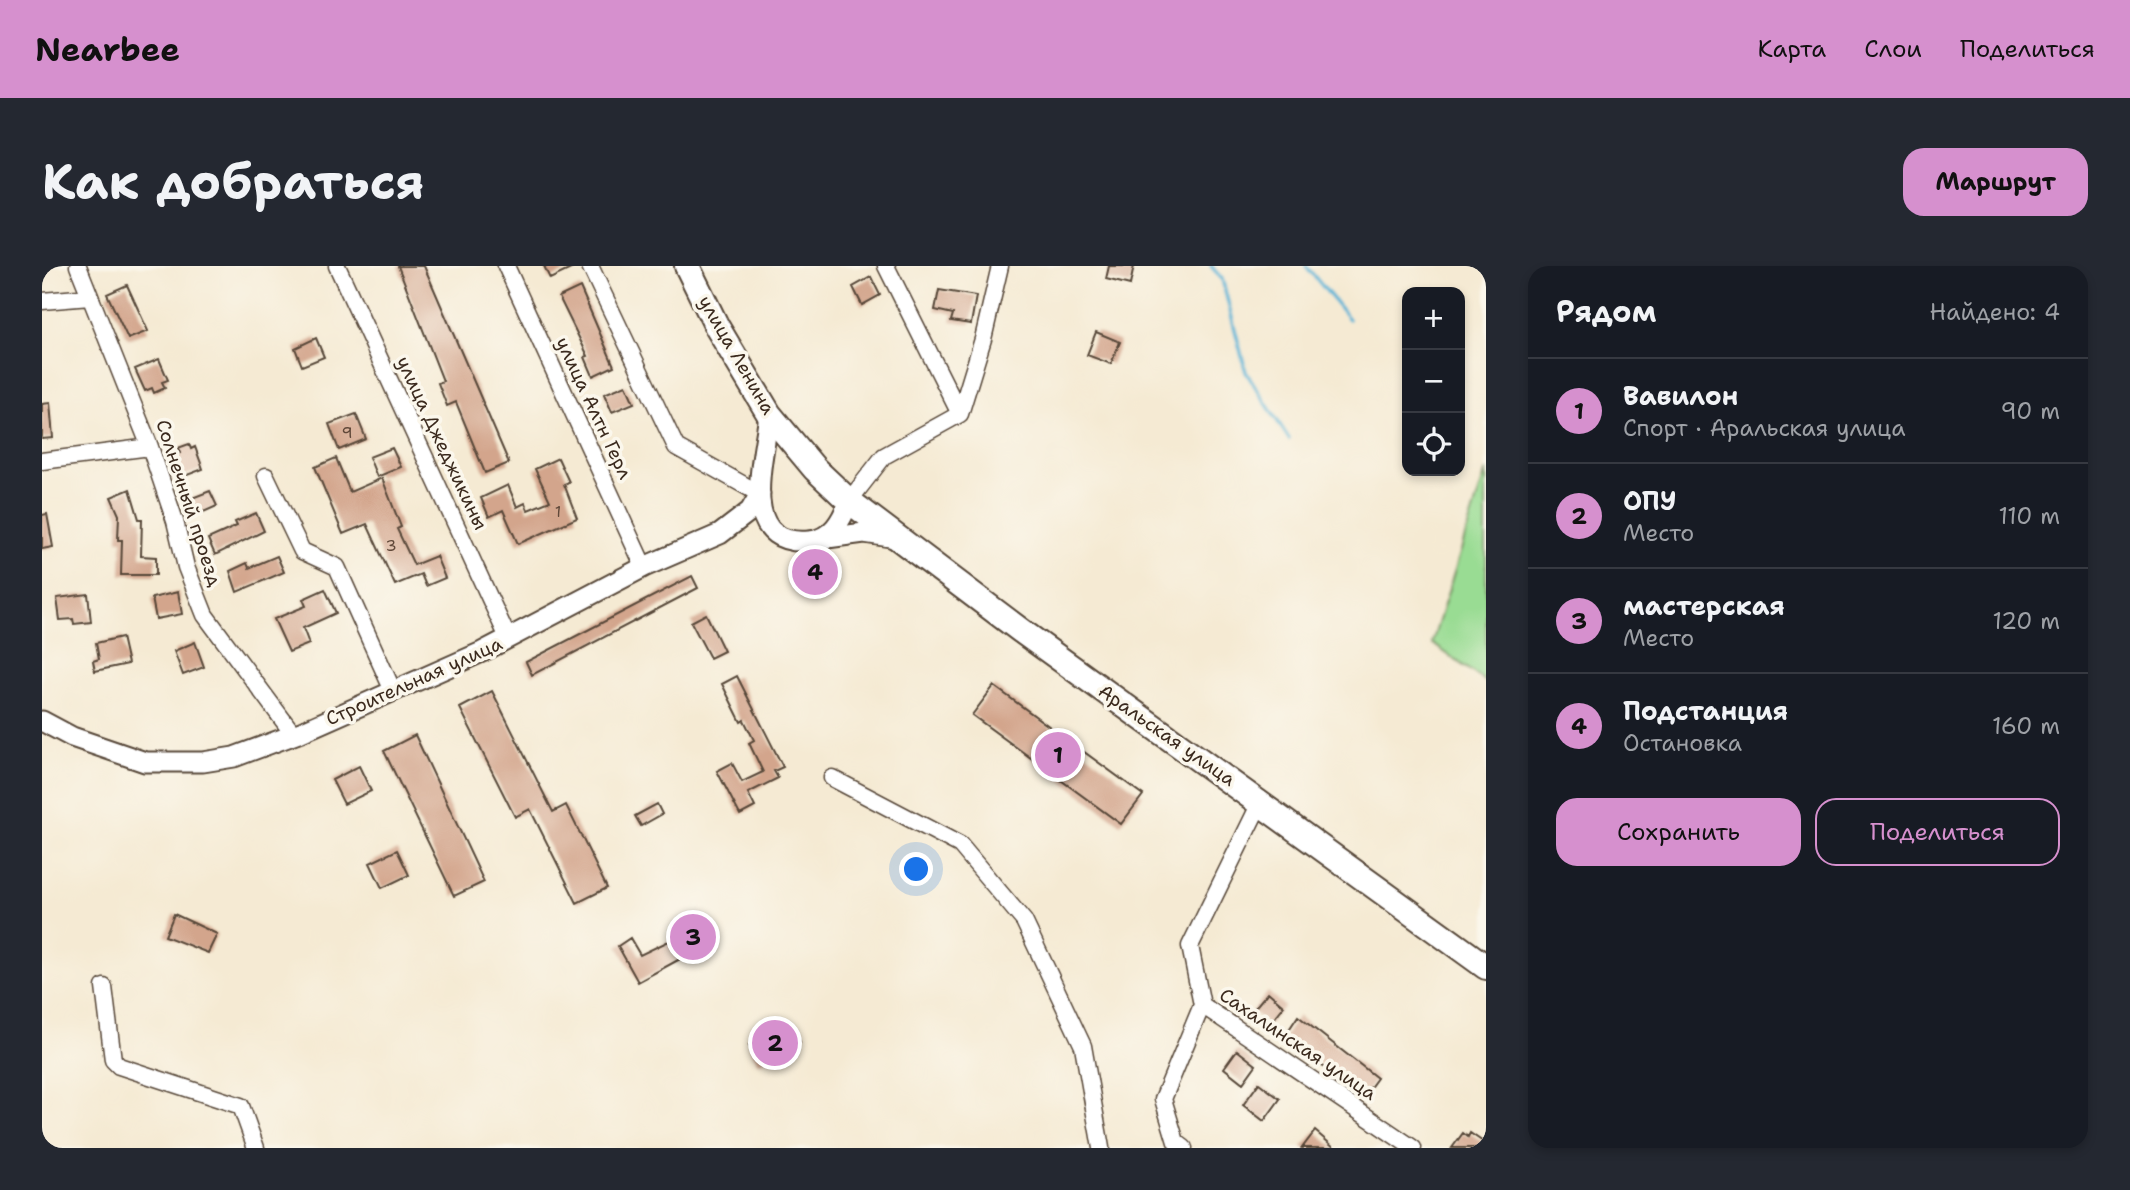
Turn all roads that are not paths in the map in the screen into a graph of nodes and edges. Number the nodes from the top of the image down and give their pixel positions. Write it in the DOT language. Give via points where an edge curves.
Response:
graph roads {
  1 [pos="78,266"];
  2 [pos="337,266"];
  3 [pos="506,266"];
  4 [pos="590,266"];
  5 [pos="687,266"];
  6 [pos="886,266"];
  7 [pos="1000,266"];
  8 [pos="90,297"];
  9 [pos="42,300"];
  10 [pos="769,414"];
  11 [pos="960,414"];
  12 [pos="796,446"];
  13 [pos="150,447"];
  14 [pos="764,459"];
  15 [pos="42,461"];
  16 [pos="266,476"];
  17 [pos="760,494"];
  18 [pos="849,501"];
  19 [pos="720,534"];
  20 [pos="775,537"];
  21 [pos="899,539"];
  22 [pos="815,540"];
  23 [pos="644,567"];
  24 [pos="508,638"];
  25 [pos="393,691"];
  26 [pos="42,721"];
  27 [pos="294,735"];
  28 [pos="832,778"];
  29 [pos="1261,801"];
  30 [pos="1486,967"];
  31 [pos="104,987"];
  32 [pos="1202,1005"];
  33 [pos="256,1148"];
  34 [pos="1101,1148"];
  35 [pos="1184,1148"];
  36 [pos="1413,1148"];
  1 -- 8 [label="street, Солнечный проезд"];
  2 -- 24 [label="street, улица Джеджикины"];
  3 -- 23 [label="street, улица Алтн Герл"];
  4 -- 17 [label="street" via="676,447"];
  5 -- 10 [label="main road, улица Ленина"];
  6 -- 11 [label="street"];
  7 -- 11 [label="street"];
  8 -- 9 [label="street"];
  8 -- 13 [label="street, Солнечный проезд"];
  10 -- 12 [label="main road, улица Ленина"];
  10 -- 14 [label="street"];
  11 -- 18 [label="street" via="884,456"];
  12 -- 14 [label="street" via="772,450"];
  12 -- 18 [label="main road, улица Ленина"];
  13 -- 15 [label="street"];
  13 -- 27 [label="street, Солнечный проезд" via="205,615"];
  14 -- 17 [label="street"];
  16 -- 25 [label="street" via="302,551 337,567"];
  17 -- 19 [label="street, Строительная улица" via="750,511"];
  17 -- 20 [label="street" via="763,517"];
  18 -- 21 [label="main road, Аральская улица"];
  18 -- 22 [label="street" via="842,520"];
  19 -- 20 [label="street" via="744,529"];
  19 -- 23 [label="street, Строительная улица"];
  20 -- 22 [label="street" via="789,542"];
  21 -- 22 [label="street" via="864,533"];
  21 -- 29 [label="main road, Аральская улица"];
  23 -- 24 [label="street, Строительная улица"];
  24 -- 25 [label="street, Строительная улица"];
  25 -- 27 [label="street, Строительная улица"];
  26 -- 27 [label="street, Строительная улица" via="72,737 145,762 233,757"];
  28 -- 34 [label="street" via="960,845 1024,921 1083,1046"];
  29 -- 30 [label="main road, Аральская улица"];
  29 -- 32 [label="street, Сахалинская улица" via="1190,946"];
  31 -- 33 [label="street" via="113,1060 119,1066 241,1107"];
  32 -- 35 [label="street" via="1163,1099 1176,1142"];
  32 -- 36 [label="street, Сахалинская улица"];
}
